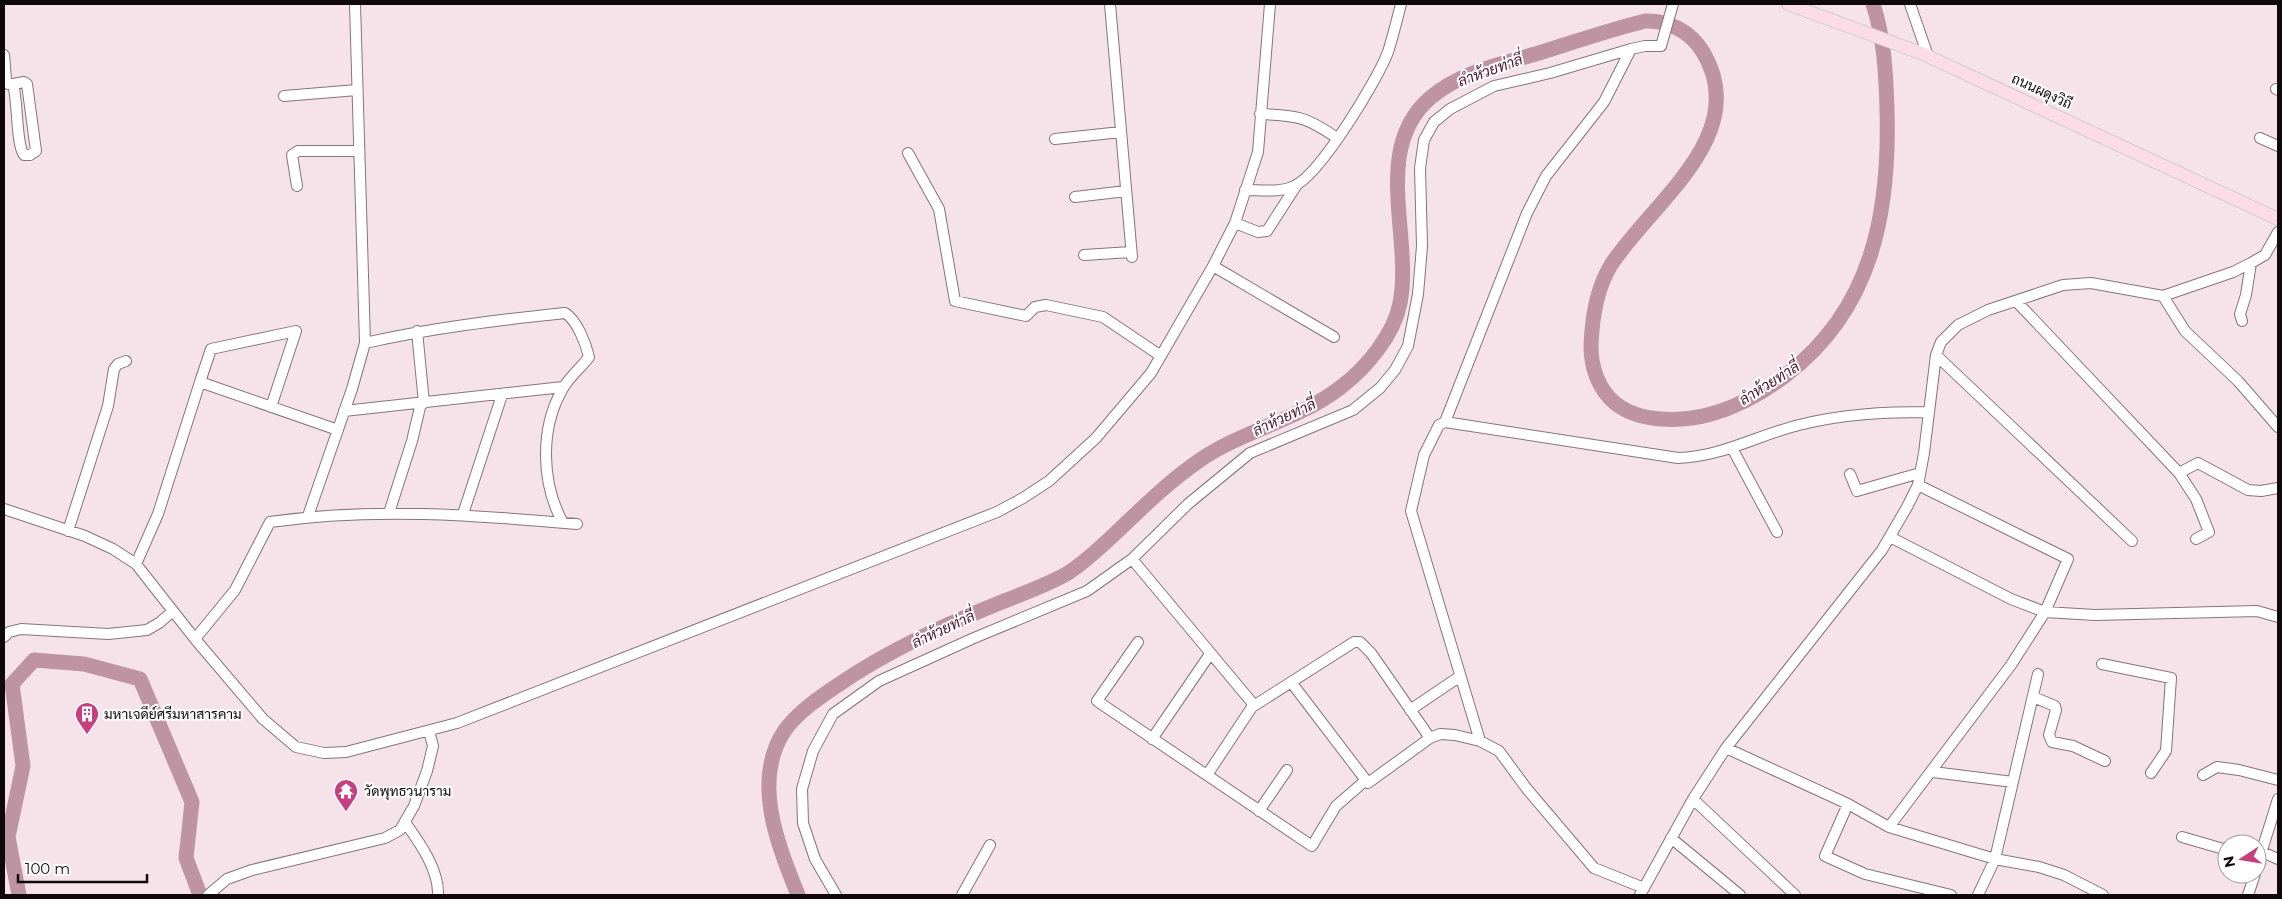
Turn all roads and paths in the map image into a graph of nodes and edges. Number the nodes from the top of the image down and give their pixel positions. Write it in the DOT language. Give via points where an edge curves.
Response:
graph roads {
  1 [pos="355,4"];
  2 [pos="1110,4"];
  3 [pos="1270,4"];
  4 [pos="1401,4"];
  5 [pos="1672,4"];
  6 [pos="1788,4"];
  7 [pos="1910,4"];
  8 [pos="1631,49"];
  9 [pos="4,54"];
  10 [pos="1924,54"];
  11 [pos="13,84"];
  12 [pos="357,90"];
  13 [pos="284,96"];
  14 [pos="1260,114"];
  15 [pos="1121,132"];
  16 [pos="1337,138"];
  17 [pos="2260,138"];
  18 [pos="1055,139"];
  19 [pos="2278,146"];
  20 [pos="358,151"];
  21 [pos="908,153"];
  22 [pos="297,186"];
  23 [pos="1296,186"];
  24 [pos="1245,190"];
  25 [pos="1126,191"];
  26 [pos="1075,197"];
  27 [pos="2278,219"];
  28 [pos="1235,223"];
  29 [pos="2278,232"];
  30 [pos="1084,256"];
  31 [pos="2252,263"];
  32 [pos="1213,266"];
  33 [pos="2163,296"];
  34 [pos="2016,301"];
  35 [pos="2242,321"];
  36 [pos="417,331"];
  37 [pos="1334,337"];
  38 [pos="365,343"];
  39 [pos="1936,355"];
  40 [pos="1161,356"];
  41 [pos="126,361"];
  42 [pos="200,382"];
  43 [pos="563,387"];
  44 [pos="502,395"];
  45 [pos="422,403"];
  46 [pos="271,407"];
  47 [pos="344,411"];
  48 [pos="1929,412"];
  49 [pos="1445,422"];
  50 [pos="2278,427"];
  51 [pos="338,430"];
  52 [pos="1732,448"];
  53 [pos="1920,473"];
  54 [pos="2179,473"];
  55 [pos="1850,474"];
  56 [pos="1918,485"];
  57 [pos="2278,488"];
  58 [pos="4,509"];
  59 [pos="389,512"];
  60 [pos="463,514"];
  61 [pos="308,516"];
  62 [pos="563,523"];
  63 [pos="577,524"];
  64 [pos="68,531"];
  65 [pos="1776,532"];
  66 [pos="1890,536"];
  67 [pos="2196,539"];
  68 [pos="2132,541"];
  69 [pos="1132,559"];
  70 [pos="136,564"];
  71 [pos="173,611"];
  72 [pos="2045,612"];
  73 [pos="2278,617"];
  74 [pos="4,637"];
  75 [pos="195,639"];
  76 [pos="1138,642"];
  77 [pos="1210,654"];
  78 [pos="2102,664"];
  79 [pos="2038,674"];
  80 [pos="1459,677"];
  81 [pos="1291,682"];
  82 [pos="2033,698"];
  83 [pos="1254,705"];
  84 [pos="1410,710"];
  85 [pos="429,731"];
  86 [pos="1430,738"];
  87 [pos="1152,739"];
  88 [pos="1480,741"];
  89 [pos="1726,748"];
  90 [pos="2105,761"];
  91 [pos="1287,770"];
  92 [pos="1932,772"];
  93 [pos="2151,773"];
  94 [pos="1207,775"];
  95 [pos="2203,775"];
  96 [pos="1366,780"];
  97 [pos="2278,780"];
  98 [pos="2013,782"];
  99 [pos="1693,799"];
  100 [pos="2278,800"];
  101 [pos="1848,804"];
  102 [pos="1259,811"];
  103 [pos="405,822"];
  104 [pos="1889,827"];
  105 [pos="2267,835"];
  106 [pos="2182,837"];
  107 [pos="1671,838"];
  108 [pos="990,845"];
  109 [pos="2217,847"];
  110 [pos="1995,859"];
  111 [pos="1642,892"];
  112 [pos="208,895"];
  113 [pos="438,895"];
  114 [pos="836,895"];
  115 [pos="962,895"];
  116 [pos="1740,895"];
  117 [pos="1795,895"];
  118 [pos="1951,895"];
  119 [pos="1978,895"];
  120 [pos="2103,895"];
  1 -- 12 [label="street"];
  2 -- 15 [label="street"];
  3 -- 14 [label="street"];
  4 -- 16 [label="street" via="1388,52 1365,98"];
  5 -- 8 [label="street" via="1661,46"];
  6 -- 10 [label="main road, ถนนผดุงวิถี"];
  7 -- 10 [label="street"];
  8 -- 49 [label="street" via="1604,102 1546,176 1527,213"];
  8 -- 69 [label="street" via="1494,86 1450,109 1434,122 1424,140 1420,168 1422,246 1418,294 1408,346 1395,370 1354,410 1250,453 1188,504"];
  9 -- 11 [label="street" via="7,82"];
  10 -- 27 [label="main road, ถนนผดุงวิถี"];
  11 -- 11 [label="street" via="27,84 36,151 30,155 24,155 20,148"];
  12 -- 13 [label="street"];
  12 -- 20 [label="street"];
  14 -- 16 [label="street" via="1307,119"];
  14 -- 24 [label="street" via="1258,152"];
  15 -- 18 [label="street"];
  15 -- 25 [label="street"];
  16 -- 23 [label="street" via="1316,168"];
  17 -- 19 [label="street"];
  20 -- 22 [label="street" via="298,151 292,155"];
  20 -- 38 [label="street"];
  21 -- 40 [label="street" via="939,209 955,301 1026,316 1035,307 1046,305 1103,317"];
  23 -- 24 [label="street"];
  23 -- 28 [label="street" via="1267,231 1258,232"];
  24 -- 28 [label="street"];
  25 -- 26 [label="street"];
  25 -- 30 [label="street" via="1132,255"];
  28 -- 32 [label="street"];
  29 -- 31 [label="street" via="2265,255"];
  31 -- 33 [label="street"];
  31 -- 35 [label="street" via="2240,314"];
  32 -- 37 [label="street"];
  32 -- 40 [label="street"];
  33 -- 34 [label="street" via="2090,283 2063,285"];
  33 -- 50 [label="street" via="2185,332 2238,382"];
  34 -- 39 [label="street" via="1958,325 1941,342"];
  34 -- 54 [label="street"];
  36 -- 38 [label="street"];
  36 -- 43 [label="street" via="565,313 571,316 589,357"];
  36 -- 45 [label="street"];
  38 -- 47 [label="street"];
  39 -- 48 [label="street"];
  39 -- 68 [label="street"];
  40 -- 85 [label="street" via="1151,373 1067,466 1024,498 997,512 457,723"];
  41 -- 64 [label="street" via="114,370 108,406"];
  42 -- 46 [label="street"];
  42 -- 46 [label="street" via="211,348 296,331"];
  42 -- 70 [label="street" via="158,514"];
  43 -- 44 [label="street"];
  43 -- 62 [label="street" via="553,408 545,442 548,477"];
  44 -- 45 [label="street"];
  44 -- 60 [label="street"];
  45 -- 47 [label="street"];
  45 -- 59 [label="street"];
  46 -- 51 [label="street"];
  47 -- 51 [label="street"];
  48 -- 52 [label="street" via="1850,414 1798,425"];
  48 -- 53 [label="street"];
  49 -- 52 [label="street" via="1678,458 1697,458"];
  49 -- 80 [label="street" via="1439,424 1424,455 1411,511"];
  51 -- 61 [label="street"];
  52 -- 65 [label="street"];
  53 -- 55 [label="street" via="1857,491"];
  53 -- 56 [label="street"];
  54 -- 57 [label="street" via="2198,464 2248,490"];
  54 -- 67 [label="street" via="2196,499 2208,532"];
  56 -- 66 [label="street"];
  56 -- 72 [label="street" via="2068,559"];
  58 -- 64 [label="street"];
  59 -- 60 [label="street"];
  59 -- 61 [label="street"];
  60 -- 62 [label="street"];
  61 -- 75 [label="street" via="270,522 235,590"];
  62 -- 63 [label="street"];
  64 -- 70 [label="street" via="113,549"];
  66 -- 72 [label="street"];
  66 -- 89 [label="street"];
  69 -- 77 [label="street"];
  69 -- 114 [label="street" via="1087,591 879,681 833,714 813,751 802,788 803,823 815,860"];
  70 -- 71 [label="street"];
  71 -- 74 [label="street" via="146,630 108,634 21,629"];
  71 -- 75 [label="street"];
  72 -- 73 [label="street" via="2095,615 2257,611"];
  72 -- 92 [label="street" via="2011,665"];
  75 -- 85 [label="street" via="263,719 296,747 324,754 346,752"];
  76 -- 87 [label="street" via="1097,701"];
  77 -- 83 [label="street"];
  77 -- 87 [label="street"];
  78 -- 93 [label="street" via="2171,678 2166,751"];
  79 -- 82 [label="street"];
  80 -- 84 [label="street"];
  80 -- 88 [label="street"];
  81 -- 83 [label="street"];
  81 -- 84 [label="street" via="1348,645 1360,642"];
  81 -- 96 [label="street"];
  82 -- 90 [label="street" via="2056,706 2049,735 2052,742 2073,746"];
  82 -- 98 [label="street"];
  83 -- 94 [label="street"];
  84 -- 86 [label="street"];
  85 -- 103 [label="street" via="433,746 427,771"];
  86 -- 88 [label="street" via="1440,734"];
  86 -- 96 [label="street" via="1368,783"];
  87 -- 94 [label="street"];
  88 -- 111 [label="street" via="1499,751 1594,868"];
  89 -- 99 [label="street"];
  89 -- 101 [label="street"];
  91 -- 102 [label="street"];
  92 -- 98 [label="street"];
  92 -- 104 [label="street"];
  94 -- 102 [label="street"];
  95 -- 97 [label="street" via="2217,767"];
  96 -- 102 [label="street" via="1336,806 1312,846"];
  98 -- 110 [label="street"];
  99 -- 107 [label="street"];
  99 -- 117 [label="street"];
  100 -- 105 [label="street"];
  101 -- 104 [label="street"];
  101 -- 118 [label="street" via="1825,856 1865,874"];
  103 -- 112 [label="street" via="400,830 385,838 227,879"];
  103 -- 113 [label="street" via="422,847 435,876"];
  104 -- 110 [label="street"];
  106 -- 109 [label="street"];
  107 -- 111 [label="street"];
  107 -- 116 [label="street"];
  108 -- 115 [label="street"];
  110 -- 119 [label="street"];
  110 -- 120 [label="street" via="2064,875"];
}
